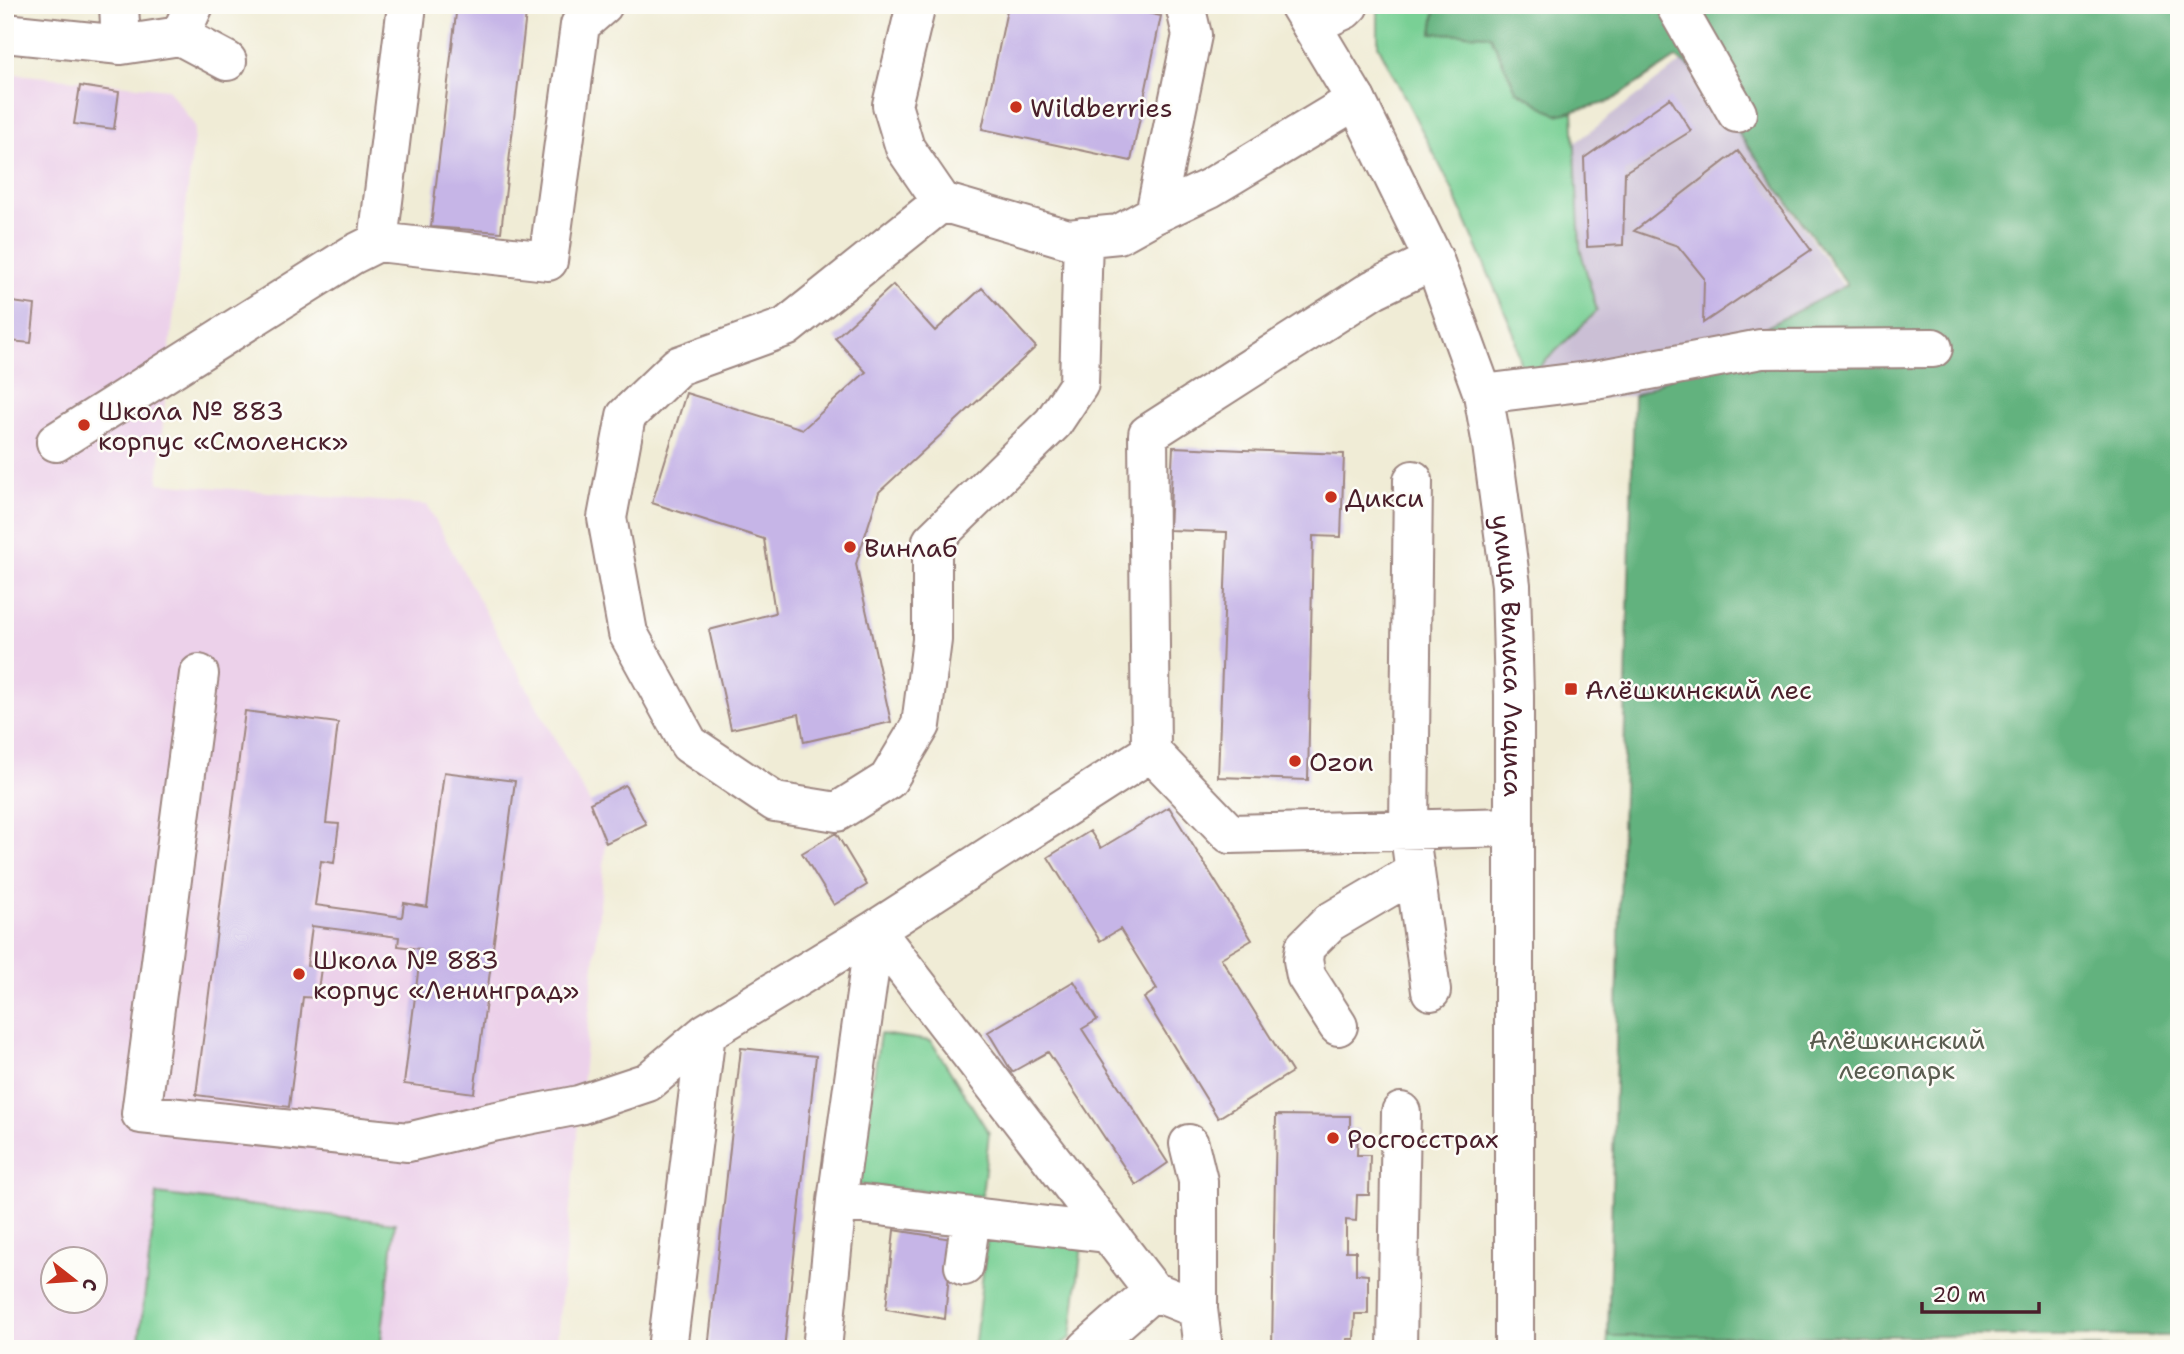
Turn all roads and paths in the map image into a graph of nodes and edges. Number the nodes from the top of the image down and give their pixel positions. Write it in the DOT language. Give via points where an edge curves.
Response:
graph roads {
  1 [pos="119,5"];
  2 [pos="407,5"];
  3 [pos="603,5"];
  4 [pos="916,5"];
  5 [pos="1185,5"];
  6 [pos="1349,5"];
  7 [pos="1675,5"];
  8 [pos="1305,15"];
  9 [pos="187,20"];
  10 [pos="5,33"];
  11 [pos="121,45"];
  12 [pos="226,61"];
  13 [pos="1356,100"];
  14 [pos="1737,113"];
  15 [pos="942,202"];
  16 [pos="1155,214"];
  17 [pos="1083,237"];
  18 [pos="378,242"];
  19 [pos="1434,260"];
  20 [pos="1933,348"];
  21 [pos="1483,394"];
  22 [pos="56,442"];
  23 [pos="1413,480"];
  24 [pos="199,674"];
  25 [pos="1151,752"];
  26 [pos="1513,827"];
  27 [pos="1409,828"];
  28 [pos="1415,872"];
  29 [pos="875,930"];
  30 [pos="1431,991"];
  31 [pos="1338,1026"];
  32 [pos="706,1033"];
  33 [pos="1401,1112"];
  34 [pos="1189,1144"];
  35 [pos="837,1201"];
  36 [pos="971,1217"];
  37 [pos="1106,1233"];
  38 [pos="964,1266"];
  39 [pos="1153,1292"];
  40 [pos="1198,1309"];
  41 [pos="667,1349"];
  42 [pos="822,1349"];
  43 [pos="1087,1349"];
  44 [pos="1203,1349"];
  45 [pos="1397,1349"];
  46 [pos="1514,1349"];
  1 -- 11 [label="main road"];
  2 -- 18 [label="main road"];
  3 -- 18 [label="main road" via="580,24 548,261"];
  4 -- 15 [label="main road" via="892,105 905,148"];
  5 -- 16 [label="main road" via="1192,35"];
  6 -- 8 [label="main road" via="1344,10"];
  7 -- 14 [label="main road"];
  8 -- 13 [label="main road, улица Вилиса Лациса"];
  9 -- 11 [label="main road"];
  9 -- 12 [label="main road"];
  10 -- 11 [label="main road"];
  13 -- 16 [label="main road" via="1210,188"];
  13 -- 19 [label="main road, улица Вилиса Лациса"];
  15 -- 17 [label="main road" via="1068,239"];
  15 -- 17 [label="main road" via="786,327 677,366 626,416 607,518 628,632 689,744 775,802 837,812 888,779 921,725 932,640 932,541 1053,423 1079,384"];
  16 -- 17 [label="main road" via="1119,234"];
  18 -- 22 [label="main road"];
  19 -- 21 [label="main road, улица Вилиса Лациса"];
  19 -- 25 [label="main road" via="1374,289 1148,434"];
  20 -- 21 [label="main road" via="1761,349 1596,380"];
  21 -- 26 [label="main road, улица Вилиса Лациса" via="1511,585"];
  23 -- 27 [label="main road"];
  24 -- 32 [label="main road" via="141,1114 408,1142 579,1104 648,1082"];
  25 -- 27 [label="main road" via="1230,834"];
  25 -- 29 [label="main road"];
  26 -- 27 [label="main road"];
  26 -- 46 [label="main road, улица Вилиса Лациса"];
  27 -- 28 [label="main road"];
  28 -- 30 [label="main road"];
  28 -- 31 [label="main road" via="1330,922 1305,947 1306,976"];
  29 -- 32 [label="main road"];
  29 -- 35 [label="main road"];
  29 -- 37 [label="main road"];
  32 -- 41 [label="main road"];
  33 -- 45 [label="main road"];
  34 -- 40 [label="main road" via="1198,1181"];
  35 -- 36 [label="main road"];
  35 -- 42 [label="main road"];
  36 -- 37 [label="main road"];
  36 -- 38 [label="main road"];
  37 -- 39 [label="main road"];
  39 -- 40 [label="main road"];
  39 -- 43 [label="main road"];
  40 -- 44 [label="main road"];
}
